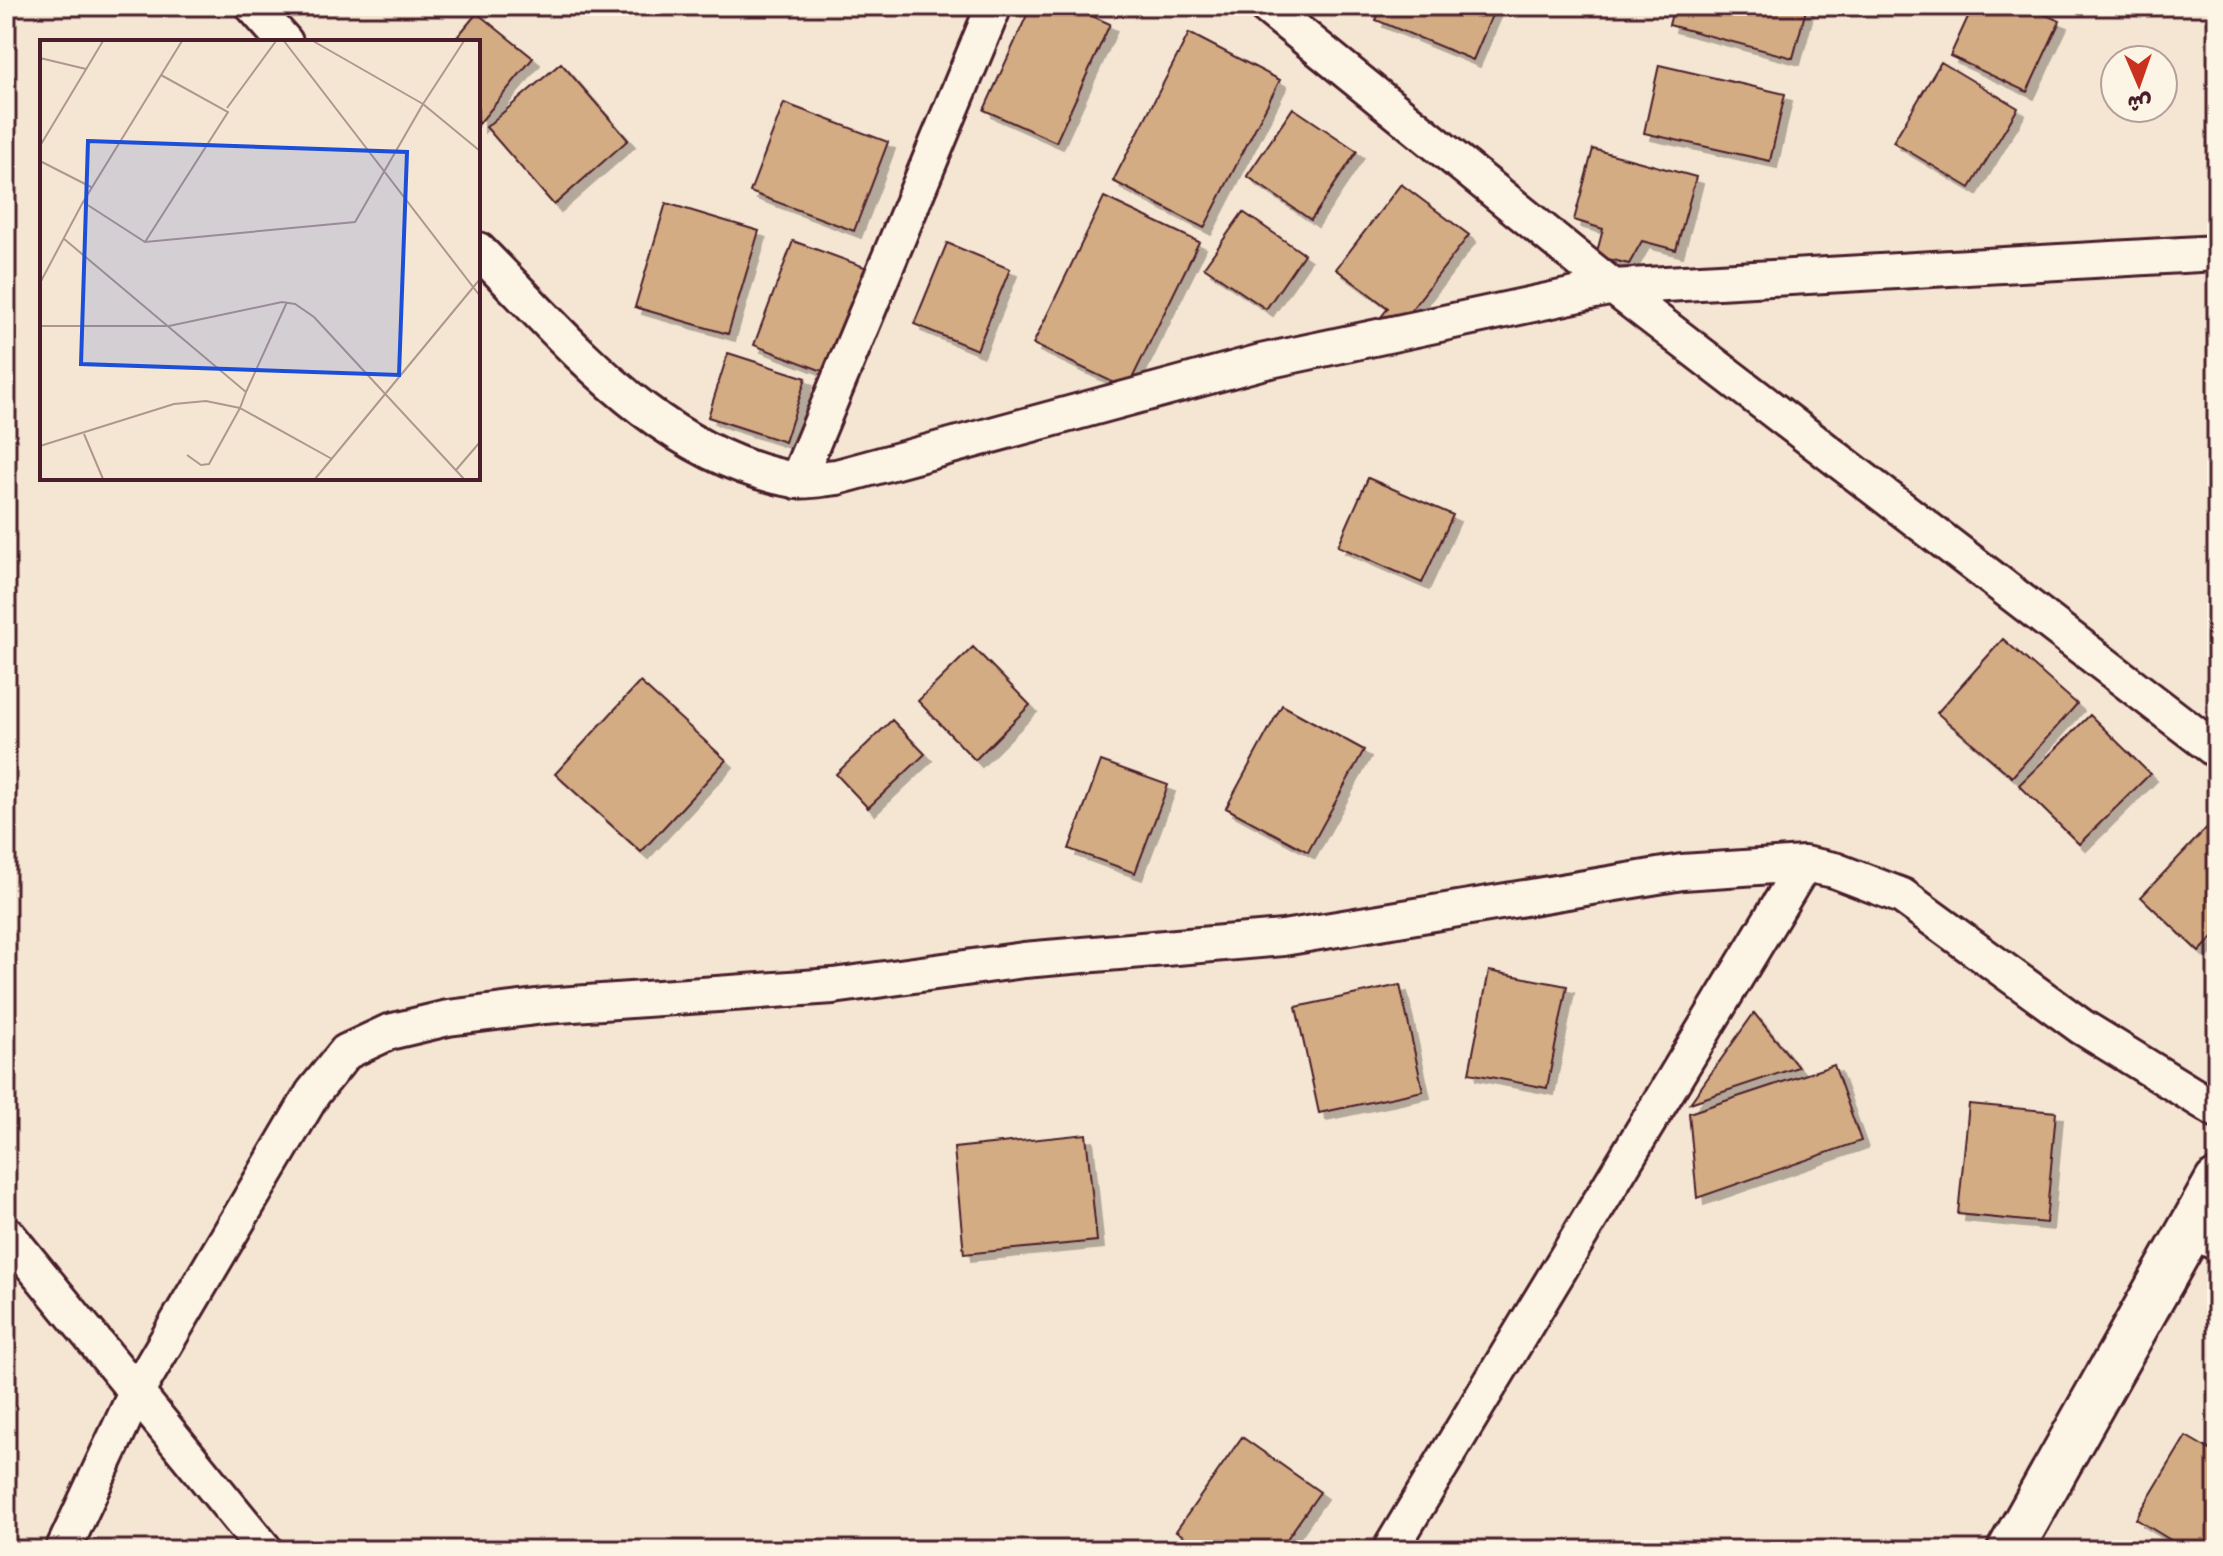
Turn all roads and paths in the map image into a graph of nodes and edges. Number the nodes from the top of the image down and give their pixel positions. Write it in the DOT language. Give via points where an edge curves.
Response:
graph roads {
  1 [pos="253,6"];
  2 [pos="994,6"];
  3 [pos="1266,6"];
  4 [pos="283,40"];
  5 [pos="480,252"];
  6 [pos="2217,253"];
  7 [pos="1613,287"];
  8 [pos="797,481"];
  9 [pos="2217,751"];
  10 [pos="1804,864"];
  11 [pos="2217,1110"];
  12 [pos="2217,1182"];
  13 [pos="6,1233"];
  14 [pos="2204,1236"];
  15 [pos="136,1393"];
  16 [pos="63,1550"];
  17 [pos="265,1550"];
  18 [pos="1390,1550"];
  19 [pos="2010,1550"];
  1 -- 4 [label="street"];
  2 -- 8 [label="street"];
  3 -- 7 [label="street"];
  5 -- 8 [label="street" via="651,417 713,452"];
  6 -- 7 [label="street"];
  7 -- 8 [label="street" via="1261,362 837,477"];
  7 -- 9 [label="street"];
  10 -- 11 [label="street" via="1902,896 2082,1027"];
  10 -- 15 [label="street" via="1682,872 1283,938 1024,960 833,986 544,1006 448,1018 389,1032 346,1052 313,1093"];
  10 -- 18 [label="street"];
  12 -- 14 [label="street"];
  13 -- 15 [label="street"];
  14 -- 19 [label="street"];
  15 -- 16 [label="street"];
  15 -- 17 [label="street"];
}
